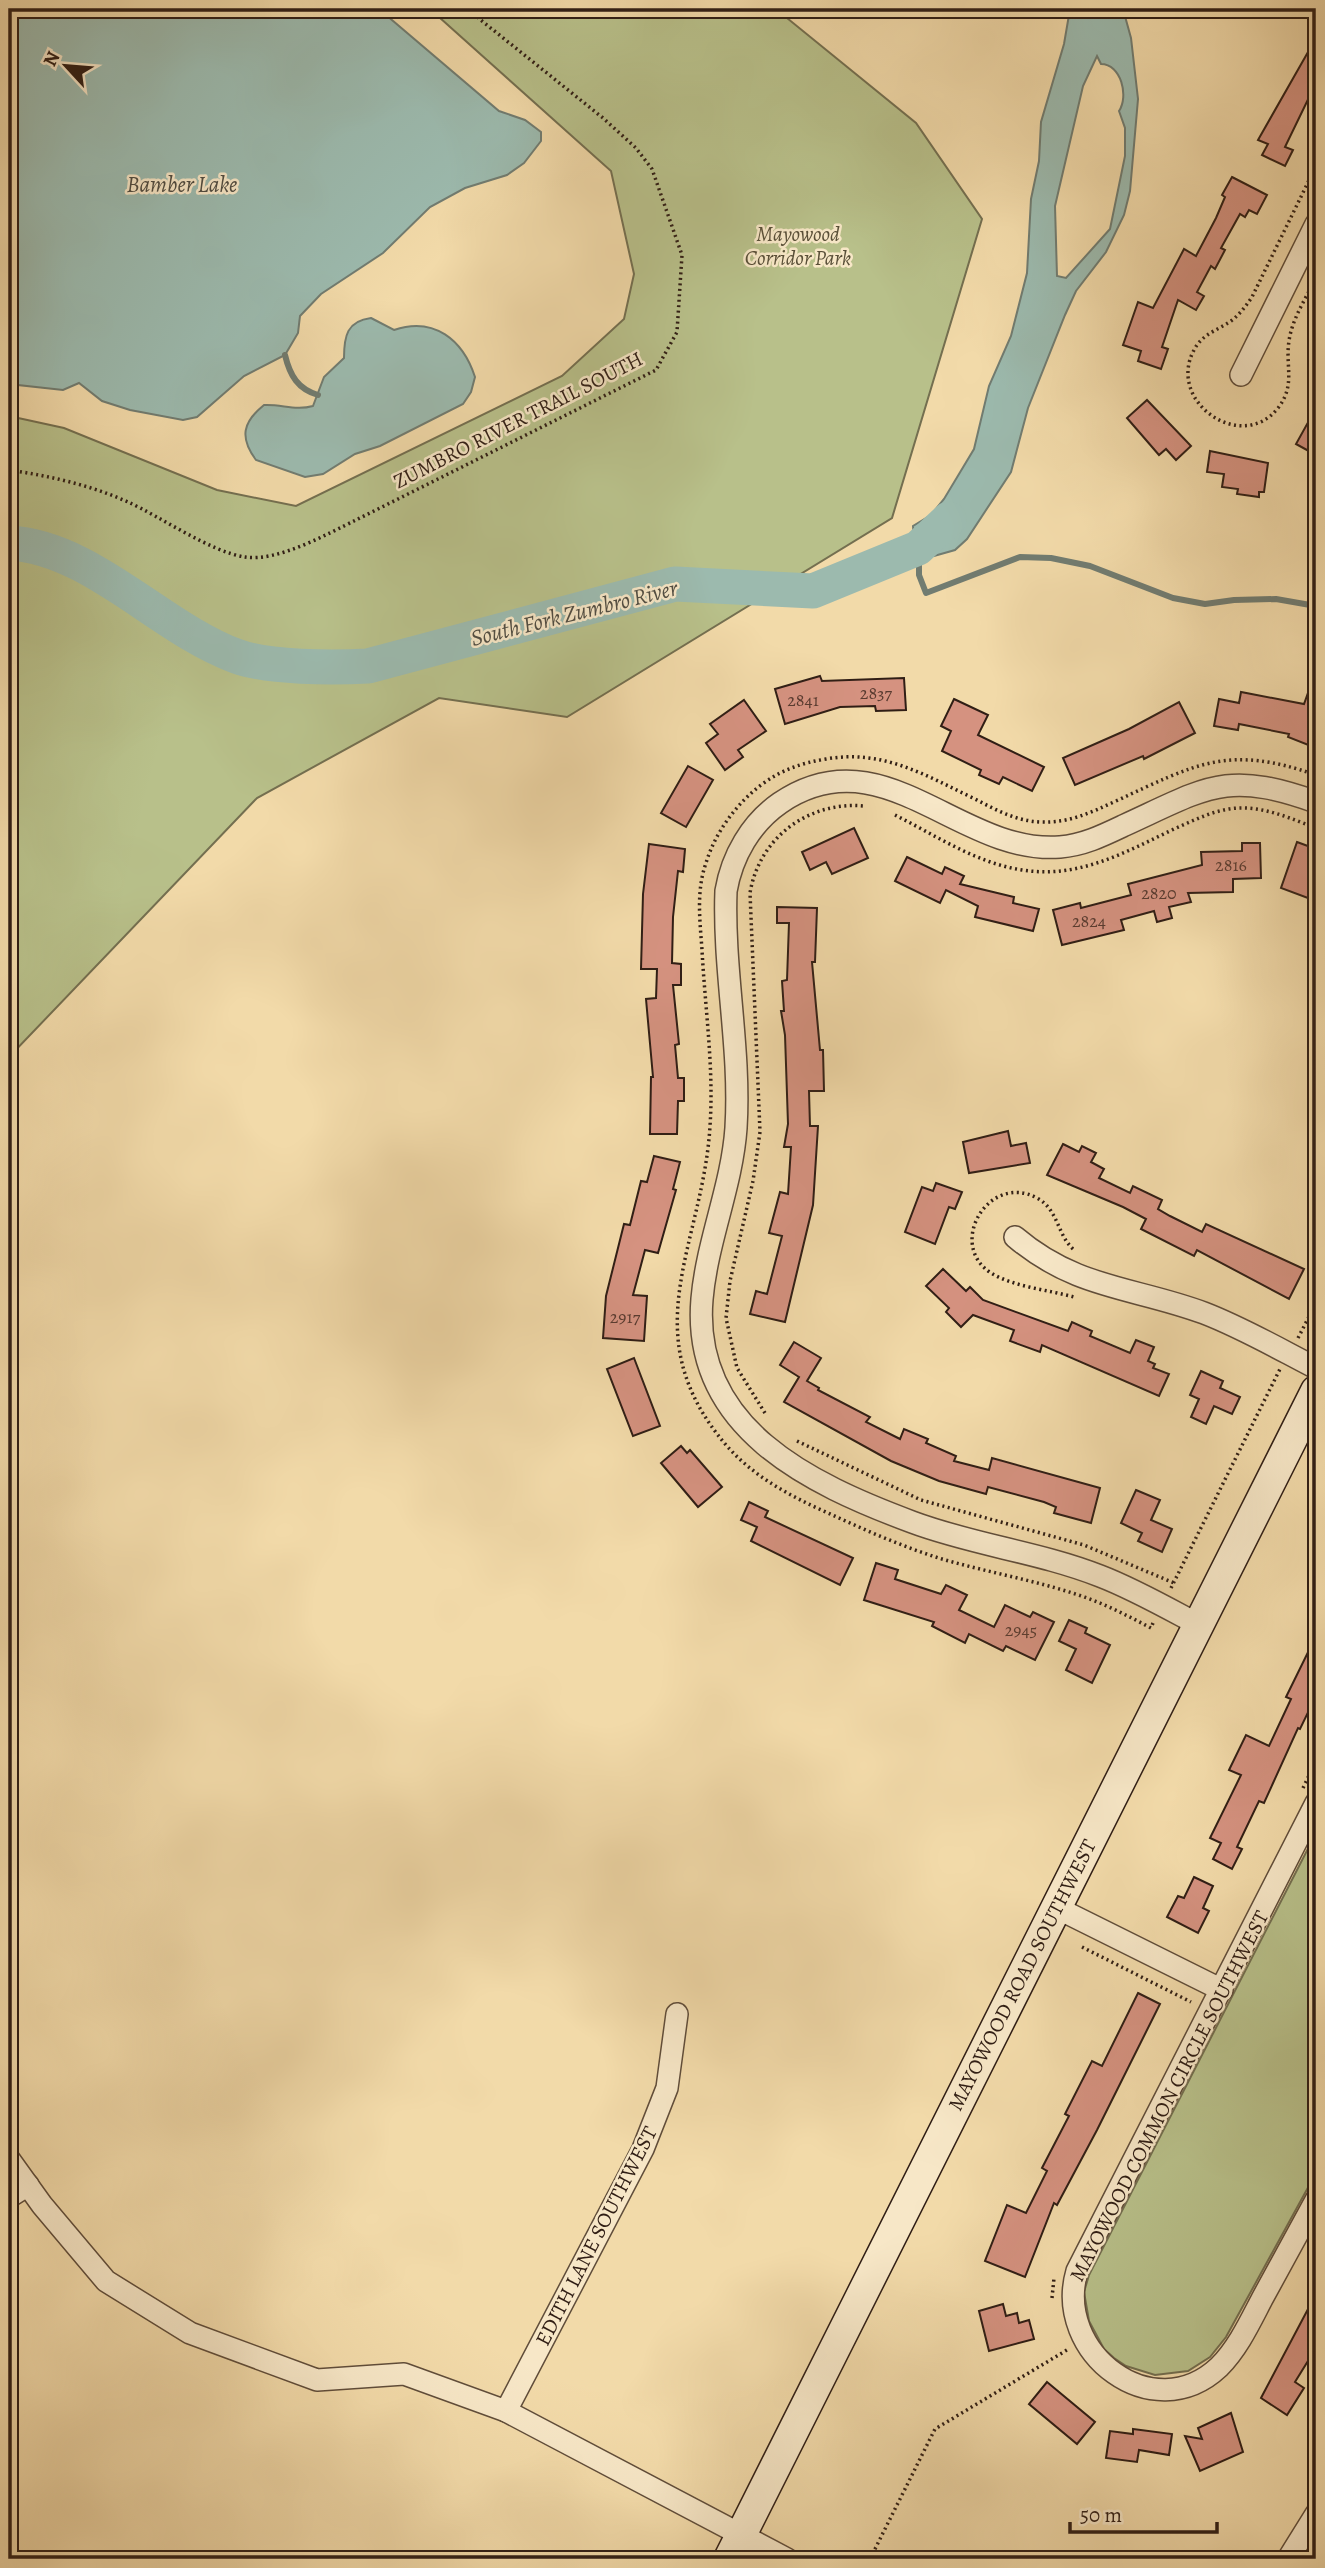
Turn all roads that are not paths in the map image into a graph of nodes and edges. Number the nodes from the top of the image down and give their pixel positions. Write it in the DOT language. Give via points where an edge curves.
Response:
graph roads {
  1 [pos="1316,224"];
  2 [pos="1241,375"];
  3 [pos="1316,802"];
  4 [pos="1016,1237"];
  5 [pos="1316,1368"];
  6 [pos="1316,1391"];
  7 [pos="1199,1625"];
  8 [pos="1316,1803"];
  9 [pos="1055,1907"];
  10 [pos="1222,1990"];
  11 [pos="677,2014"];
  12 [pos="9,2159"];
  13 [pos="28,2185"];
  14 [pos="9,2197"];
  15 [pos="1316,2200"];
  16 [pos="506,2411"];
  17 [pos="1316,2514"];
  18 [pos="735,2547"];
  19 [pos="787,2559"];
  20 [pos="1288,2559"];
  1 -- 2 [label="street"];
  3 -- 7 [label="street" via="1256,784 1223,785 1186,797 1092,841 1041,847 995,838 886,785 843,782 805,789 762,818 737,853 726,891 736,1130 706,1276 702,1319 708,1358 732,1411 776,1457 890,1514 1100,1576"];
  4 -- 5 [label="street" via="1060,1270 1206,1314"];
  6 -- 7 [label="street, MAYOWOOD ROAD SOUTHWEST"];
  7 -- 9 [label="street, MAYOWOOD ROAD SOUTHWEST"];
  8 -- 10 [label="street, MAYOWOOD COMMON CIRCLE SOUTHWEST"];
  9 -- 10 [label="street"];
  9 -- 18 [label="street, MAYOWOOD ROAD SOUTHWEST"];
  10 -- 15 [label="street, MAYOWOOD COMMON CIRCLE SOUTHWEST" via="1077,2271 1072,2307 1094,2357 1120,2378 1153,2388 1174,2387 1207,2376 1238,2344"];
  11 -- 16 [label="street, EDITH LANE SOUTHWEST" via="667,2088 643,2150"];
  12 -- 13 [label="street"];
  13 -- 14 [label="street"];
  13 -- 16 [label="street" via="106,2281 190,2333 317,2380 404,2374"];
  16 -- 18 [label="street"];
  17 -- 20 [label="street"];
  18 -- 19 [label="street"];
}
